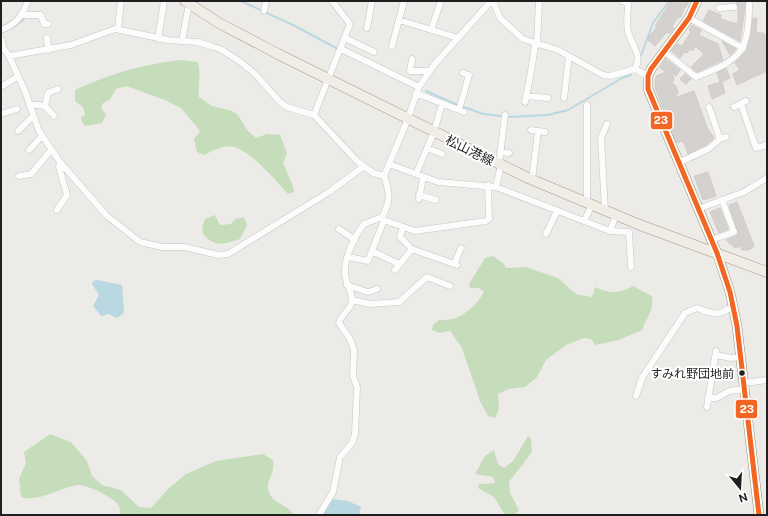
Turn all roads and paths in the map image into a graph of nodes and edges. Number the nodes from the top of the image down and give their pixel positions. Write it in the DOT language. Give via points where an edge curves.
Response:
graph roads {
  1 [pos="28,1"];
  2 [pos="121,1"];
  3 [pos="164,1"];
  4 [pos="266,1"];
  5 [pos="332,1"];
  6 [pos="372,1"];
  7 [pos="404,1"];
  8 [pos="441,1"];
  9 [pos="492,1"];
  10 [pos="539,1"];
  11 [pos="622,1"];
  12 [pos="697,1"];
  13 [pos="187,3"];
  14 [pos="749,4"];
  15 [pos="734,7"];
  16 [pos="719,8"];
  17 [pos="264,11"];
  18 [pos="22,15"];
  19 [pos="688,18"];
  20 [pos="399,20"];
  21 [pos="48,24"];
  22 [pos="367,28"];
  23 [pos="118,29"];
  24 [pos="1,30"];
  25 [pos="431,30"];
  26 [pos="47,38"];
  27 [pos="158,38"];
  28 [pos="345,38"];
  29 [pos="458,38"];
  30 [pos="1,39"];
  31 [pos="182,41"];
  32 [pos="536,45"];
  33 [pos="392,46"];
  34 [pos="341,48"];
  35 [pos="743,48"];
  36 [pos="48,50"];
  37 [pos="664,51"];
  38 [pos="374,52"];
  39 [pos="9,56"];
  40 [pos="569,56"];
  41 [pos="412,59"];
  42 [pos="634,69"];
  43 [pos="430,71"];
  44 [pos="463,73"];
  45 [pos="648,76"];
  46 [pos="17,77"];
  47 [pos="329,79"];
  48 [pos="1,87"];
  49 [pos="58,89"];
  50 [pos="417,90"];
  51 [pos="562,96"];
  52 [pos="548,98"];
  53 [pos="29,104"];
  54 [pos="442,104"];
  55 [pos="586,105"];
  56 [pos="45,106"];
  57 [pos="734,107"];
  58 [pos="16,109"];
  59 [pos="709,111"];
  60 [pos="1,114"];
  61 [pos="314,115"];
  62 [pos="505,115"];
  63 [pos="33,116"];
  64 [pos="54,116"];
  65 [pos="408,119"];
  66 [pos="607,124"];
  67 [pos="531,130"];
  68 [pos="18,131"];
  69 [pos="538,131"];
  70 [pos="434,132"];
  71 [pos="545,132"];
  72 [pos="42,136"];
  73 [pos="767,145"];
  74 [pos="427,148"];
  75 [pos="29,150"];
  76 [pos="51,150"];
  77 [pos="500,152"];
  78 [pos="509,153"];
  79 [pos="442,154"];
  80 [pos="60,162"];
  81 [pos="678,163"];
  82 [pos="389,164"];
  83 [pos="500,165"];
  84 [pos="363,167"];
  85 [pos="416,174"];
  86 [pos="20,176"];
  87 [pos="384,176"];
  88 [pos="423,178"];
  89 [pos="767,178"];
  90 [pos="532,180"];
  91 [pos="488,185"];
  92 [pos="496,187"];
  93 [pos="436,200"];
  94 [pos="722,200"];
  95 [pos="590,204"];
  96 [pos="698,209"];
  97 [pos="57,210"];
  98 [pos="605,210"];
  99 [pos="557,211"];
  100 [pos="616,215"];
  101 [pos="383,219"];
  102 [pos="584,221"];
  103 [pos="403,227"];
  104 [pos="339,230"];
  105 [pos="610,231"];
  106 [pos="546,234"];
  107 [pos="355,240"];
  108 [pos="711,240"];
  109 [pos="461,248"];
  110 [pos="412,249"];
  111 [pos="372,251"];
  112 [pos="716,252"];
  113 [pos="348,257"];
  114 [pos="631,267"];
  115 [pos="767,272"];
  116 [pos="347,285"];
  117 [pos="450,286"];
  118 [pos="377,289"];
  119 [pos="352,300"];
  120 [pos="733,306"];
  121 [pos="741,357"];
  122 [pos="767,380"];
  123 [pos="744,386"];
  124 [pos="636,396"];
  125 [pos="708,398"];
  126 [pos="707,407"];
  127 [pos="319,515"];
  128 [pos="759,515"];
  1 -- 18 [label="street"];
  2 -- 23 [label="street"];
  3 -- 27 [label="street"];
  4 -- 17 [label="street"];
  5 -- 28 [label="street" via="350,24"];
  6 -- 22 [label="street"];
  7 -- 20 [label="street"];
  8 -- 25 [label="street"];
  9 -- 29 [label="street"];
  9 -- 32 [label="street" via="500,18 515,34"];
  10 -- 32 [label="street"];
  11 -- 42 [label="street" via="628,3 628,33 638,53 638,64"];
  12 -- 19 [label="main road"];
  13 -- 31 [label="street"];
  13 -- 47 [label="main road, 松山港線" via="219,23"];
  14 -- 35 [label="street" via="748,29"];
  15 -- 16 [label="street"];
  18 -- 21 [label="street" via="41,15 44,24"];
  18 -- 24 [label="street" via="16,23"];
  19 -- 35 [label="street"];
  19 -- 37 [label="main road"];
  20 -- 25 [label="street"];
  20 -- 33 [label="street"];
  23 -- 27 [label="street"];
  23 -- 36 [label="street"];
  25 -- 29 [label="street"];
  26 -- 36 [label="street"];
  27 -- 31 [label="street"];
  28 -- 34 [label="street"];
  28 -- 38 [label="street"];
  29 -- 43 [label="street"];
  30 -- 39 [label="street"];
  31 -- 61 [label="street" via="197,42 222,50 242,62 287,107"];
  32 -- 40 [label="street" via="558,50"];
  32 -- 52 [label="street" via="526,99"];
  34 -- 47 [label="street"];
  34 -- 50 [label="street"];
  35 -- 37 [label="street" via="728,63 696,78"];
  36 -- 39 [label="street"];
  37 -- 45 [label="main road"];
  39 -- 46 [label="street"];
  40 -- 42 [label="street" via="603,75 610,76"];
  40 -- 51 [label="street"];
  41 -- 43 [label="street" via="410,71"];
  42 -- 45 [label="street"];
  43 -- 50 [label="street"];
  44 -- 54 [label="street" via="469,75 462,111"];
  45 -- 81 [label="main road" via="650,96"];
  46 -- 48 [label="street"];
  46 -- 53 [label="street"];
  47 -- 61 [label="street"];
  47 -- 65 [label="main road, 松山港線"];
  49 -- 56 [label="street" via="48,93"];
  50 -- 54 [label="street"];
  50 -- 65 [label="street"];
  53 -- 56 [label="street"];
  53 -- 63 [label="street"];
  54 -- 70 [label="street"];
  55 -- 95 [label="street"];
  56 -- 64 [label="street"];
  57 -- 73 [label="street" via="743,103 756,148"];
  58 -- 60 [label="street" via="9,114"];
  59 -- 81 [label="street" via="723,138 708,149"];
  61 -- 84 [label="street"];
  62 -- 77 [label="street"];
  63 -- 68 [label="street"];
  63 -- 72 [label="street"];
  65 -- 70 [label="main road, 松山港線"];
  65 -- 82 [label="street"];
  66 -- 98 [label="street" via="601,138"];
  67 -- 69 [label="street"];
  69 -- 71 [label="street"];
  69 -- 90 [label="street"];
  70 -- 74 [label="street"];
  70 -- 83 [label="main road, 松山港線"];
  72 -- 75 [label="street"];
  72 -- 76 [label="street"];
  74 -- 79 [label="street"];
  74 -- 85 [label="street"];
  76 -- 80 [label="street"];
  76 -- 86 [label="street" via="31,174"];
  77 -- 78 [label="street"];
  77 -- 83 [label="street"];
  80 -- 84 [label="street" via="106,215 140,242 162,247 184,247 218,255 235,251 329,192"];
  80 -- 97 [label="street" via="59,167 67,195"];
  81 -- 96 [label="main road"];
  82 -- 85 [label="street"];
  82 -- 87 [label="street"];
  83 -- 90 [label="main road, 松山港線"];
  83 -- 92 [label="street"];
  84 -- 87 [label="street"];
  85 -- 88 [label="street"];
  87 -- 101 [label="street" via="390,196"];
  88 -- 91 [label="street" via="450,184"];
  88 -- 93 [label="street" via="419,197"];
  89 -- 94 [label="street" via="754,187"];
  90 -- 95 [label="main road, 松山港線"];
  91 -- 92 [label="street"];
  91 -- 103 [label="street" via="489,219 486,221 415,231"];
  92 -- 99 [label="street"];
  94 -- 96 [label="street"];
  94 -- 108 [label="street" via="734,232"];
  95 -- 98 [label="main road, 松山港線"];
  95 -- 102 [label="street"];
  96 -- 108 [label="main road"];
  98 -- 100 [label="main road, 松山港線"];
  99 -- 102 [label="street"];
  99 -- 106 [label="street"];
  100 -- 105 [label="street"];
  100 -- 112 [label="main road, 松山港線"];
  101 -- 103 [label="street"];
  101 -- 107 [label="street" via="364,224"];
  101 -- 111 [label="street"];
  102 -- 105 [label="street"];
  103 -- 110 [label="street" via="400,237"];
  104 -- 107 [label="street"];
  105 -- 114 [label="street" via="629,232"];
  107 -- 113 [label="street"];
  108 -- 112 [label="main road"];
  109 -- 110 [label="street" via="455,264"];
  110 -- 111 [label="street" via="397,267"];
  111 -- 113 [label="street" via="368,261"];
  112 -- 115 [label="main road, 松山港線"];
  112 -- 120 [label="main road" via="727,280"];
  113 -- 116 [label="street" via="345,271"];
  116 -- 118 [label="street" via="368,292"];
  116 -- 119 [label="street"];
  117 -- 119 [label="street" via="427,277 399,302 370,304"];
  119 -- 127 [label="street" via="339,323 354,350 353,376 357,387 354,434 352,443 340,457 333,492"];
  120 -- 121 [label="main road"];
  120 -- 124 [label="street" via="722,314 697,308 685,313 642,378"];
  121 -- 123 [label="main road"];
  121 -- 125 [label="street" via="731,358 716,353"];
  122 -- 123 [label="street"];
  123 -- 125 [label="street" via="717,398"];
  123 -- 128 [label="main road"];
  125 -- 126 [label="street"];
}
